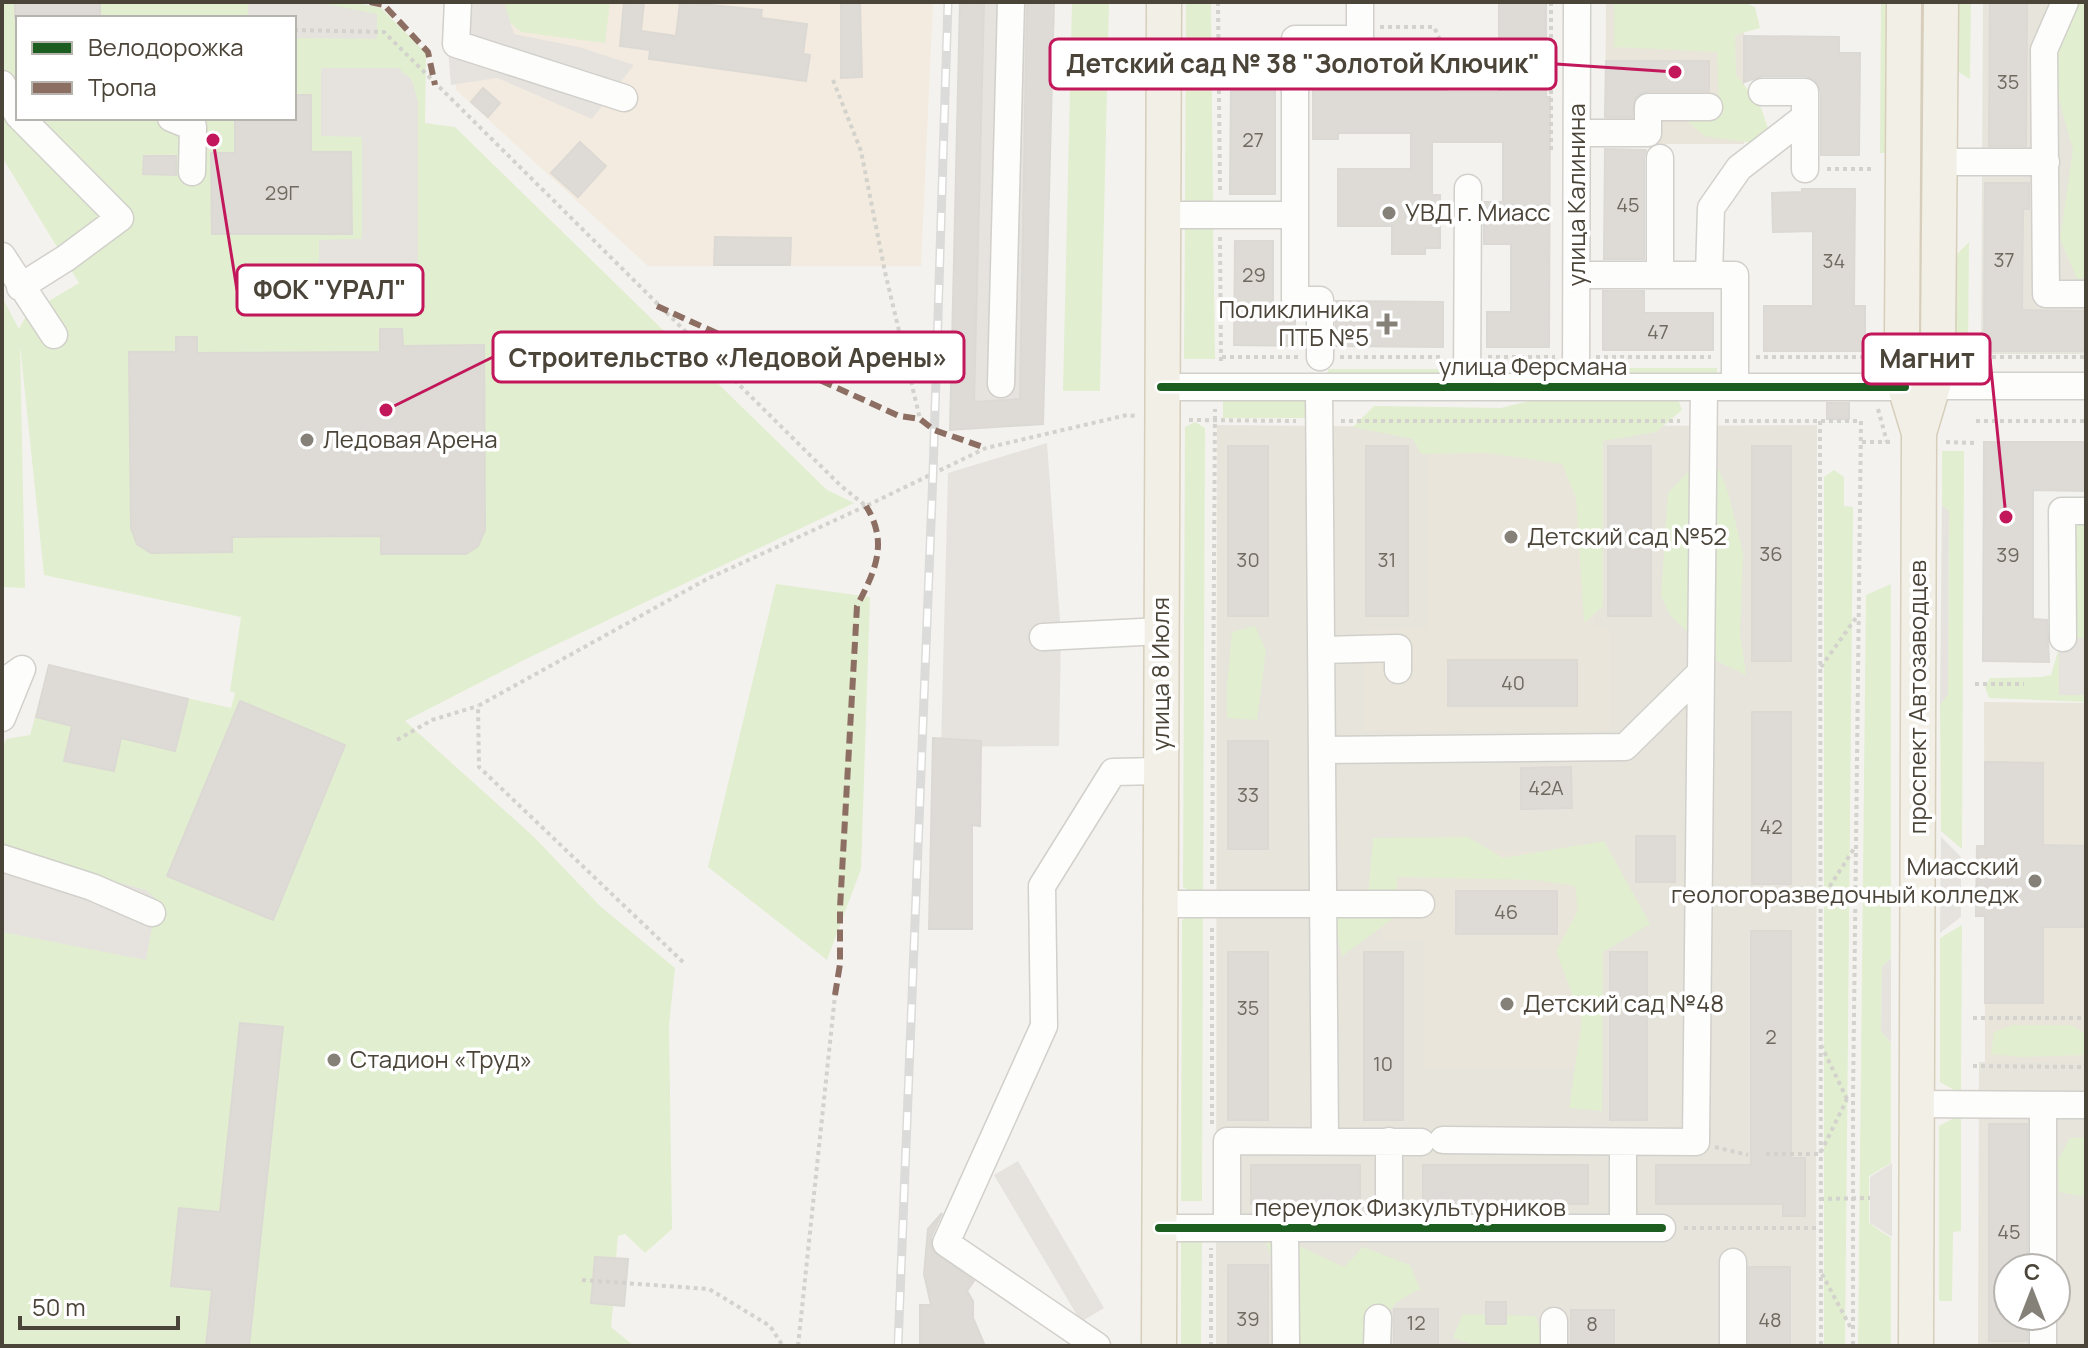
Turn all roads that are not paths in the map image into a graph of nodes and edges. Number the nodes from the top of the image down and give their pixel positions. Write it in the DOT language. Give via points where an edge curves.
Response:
graph roads {
  1 [pos="458,2"];
  2 [pos="1011,2"];
  3 [pos="1164,2"];
  4 [pos="1360,2"];
  5 [pos="1577,2"];
  6 [pos="1904,2"];
  7 [pos="1941,2"];
  8 [pos="2065,2"];
  9 [pos="2,84"];
  10 [pos="1762,92"];
  11 [pos="624,98"];
  12 [pos="1709,107"];
  13 [pos="16,111"];
  14 [pos="1805,117"];
  15 [pos="23,120"];
  16 [pos="176,120"];
  17 [pos="1577,133"];
  18 [pos="1660,158"];
  19 [pos="1940,162"];
  20 [pos="2046,162"];
  21 [pos="1805,169"];
  22 [pos="192,172"];
  23 [pos="1468,188"];
  24 [pos="1162,215"];
  25 [pos="1295,215"];
  26 [pos="2,256"];
  27 [pos="1577,275"];
  28 [pos="1660,275"];
  29 [pos="1709,275"];
  30 [pos="20,287"];
  31 [pos="2086,294"];
  32 [pos="54,335"];
  33 [pos="1320,357"];
  34 [pos="1001,384"];
  35 [pos="2086,386"];
  36 [pos="1319,387"];
  37 [pos="1467,387"];
  38 [pos="1576,387"];
  39 [pos="1704,387"];
  40 [pos="1735,387"];
  41 [pos="1904,387"];
  42 [pos="1161,402"];
  43 [pos="2086,511"];
  44 [pos="1161,631"];
  45 [pos="2071,631"];
  46 [pos="1043,637"];
  47 [pos="1322,650"];
  48 [pos="1398,670"];
  49 [pos="1701,672"];
  50 [pos="2,683"];
  51 [pos="2,718"];
  52 [pos="1322,750"];
  53 [pos="1160,771"];
  54 [pos="2,858"];
  55 [pos="1160,904"];
  56 [pos="1323,904"];
  57 [pos="1421,904"];
  58 [pos="152,913"];
  59 [pos="1917,1104"];
  60 [pos="2043,1105"];
  61 [pos="2086,1105"];
  62 [pos="1325,1141"];
  63 [pos="1389,1141"];
  64 [pos="1623,1142"];
  65 [pos="1159,1228"];
  66 [pos="1227,1228"];
  67 [pos="1285,1228"];
  68 [pos="1389,1228"];
  69 [pos="1623,1228"];
  70 [pos="1662,1228"];
  71 [pos="2043,1252"];
  72 [pos="1733,1262"];
  73 [pos="1378,1318"];
  74 [pos="1097,1346"];
  75 [pos="1159,1346"];
  76 [pos="1286,1346"];
  77 [pos="1377,1346"];
  78 [pos="1733,1346"];
  79 [pos="1916,1346"];
  1 -- 11 [label="street" via="456,44"];
  2 -- 34 [label="street"];
  3 -- 24 [label="main road, улица 8 Июля"];
  4 -- 25 [label="street" via="1360,39 1295,39"];
  5 -- 17 [label="street, улица Калинина"];
  6 -- 41 [label="main road, проспект Автозаводцев"];
  7 -- 19 [label="main road, проспект Автозаводцев"];
  8 -- 20 [label="street" via="2044,50"];
  9 -- 13 [label="street"];
  10 -- 14 [label="street" via="1805,92"];
  12 -- 17 [label="street" via="1648,107 1648,133"];
  14 -- 21 [label="street"];
  14 -- 29 [label="street" via="1739,168 1711,208"];
  15 -- 30 [label="street" via="120,218"];
  16 -- 22 [label="street" via="193,127"];
  17 -- 27 [label="street, улица Калинина"];
  18 -- 28 [label="street"];
  19 -- 20 [label="street"];
  19 -- 41 [label="main road, проспект Автозаводцев" via="1938,344"];
  20 -- 31 [label="street" via="2046,294"];
  23 -- 37 [label="street"];
  24 -- 25 [label="street"];
  24 -- 42 [label="main road, улица 8 Июля"];
  25 -- 33 [label="street" via="1295,300 1320,300"];
  26 -- 30 [label="street"];
  27 -- 28 [label="street"];
  27 -- 38 [label="street, улица Калинина"];
  28 -- 29 [label="street"];
  29 -- 40 [label="street" via="1735,275"];
  30 -- 32 [label="street"];
  35 -- 41 [label="street, улица Ферсмана"];
  36 -- 37 [label="street, улица Ферсмана"];
  36 -- 42 [label="street, улица Ферсмана"];
  36 -- 47 [label="street"];
  37 -- 38 [label="street, улица Ферсмана"];
  38 -- 39 [label="street, улица Ферсмана"];
  39 -- 40 [label="street, улица Ферсмана"];
  39 -- 49 [label="street"];
  40 -- 41 [label="street, улица Ферсмана"];
  41 -- 59 [label="main road, проспект Автозаводцев" via="1919,433"];
  42 -- 44 [label="main road, улица 8 Июля"];
  43 -- 45 [label="street" via="2062,511"];
  44 -- 46 [label="street"];
  44 -- 53 [label="main road, улица 8 Июля"];
  47 -- 48 [label="street" via="1398,648"];
  47 -- 52 [label="street"];
  49 -- 52 [label="street" via="1625,747"];
  49 -- 64 [label="street" via="1696,1142"];
  50 -- 51 [label="street" via="22,669"];
  52 -- 56 [label="street"];
  53 -- 55 [label="main road, улица 8 Июля"];
  53 -- 74 [label="street" via="1113,772 1042,886 1044,1026 946,1243"];
  54 -- 58 [label="street"];
  55 -- 56 [label="street"];
  55 -- 65 [label="main road, улица 8 Июля"];
  56 -- 57 [label="street"];
  56 -- 62 [label="street"];
  59 -- 60 [label="street"];
  59 -- 79 [label="main road, проспект Автозаводцев"];
  60 -- 61 [label="street"];
  60 -- 71 [label="street"];
  62 -- 63 [label="street"];
  62 -- 66 [label="street" via="1227,1141"];
  63 -- 64 [label="street"];
  63 -- 68 [label="street"];
  64 -- 69 [label="street"];
  65 -- 66 [label="street, переулок Физкультурников"];
  65 -- 75 [label="main road, улица 8 Июля"];
  66 -- 67 [label="street, переулок Физкультурников"];
  67 -- 68 [label="street, переулок Физкультурников"];
  67 -- 76 [label="street"];
  68 -- 69 [label="street, переулок Физкультурников"];
  69 -- 70 [label="street, переулок Физкультурников"];
  72 -- 78 [label="street"];
  73 -- 77 [label="street"];
}
